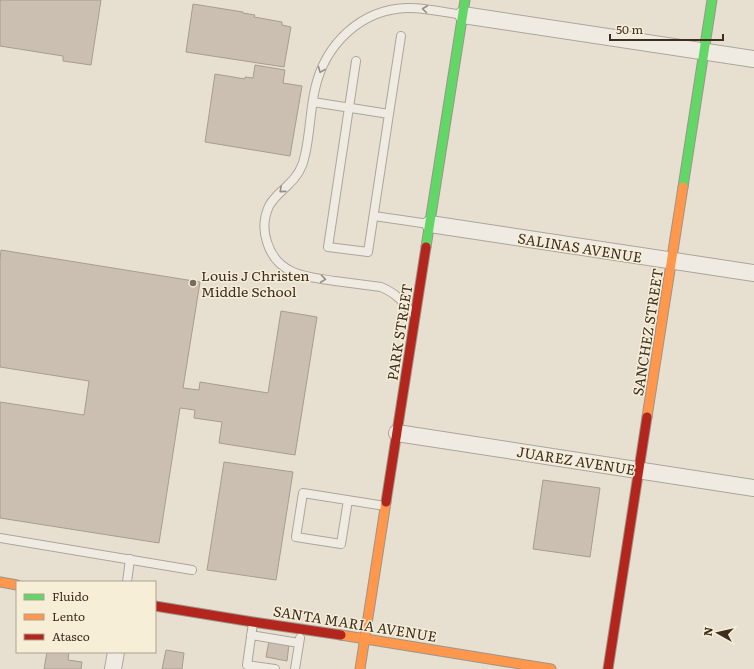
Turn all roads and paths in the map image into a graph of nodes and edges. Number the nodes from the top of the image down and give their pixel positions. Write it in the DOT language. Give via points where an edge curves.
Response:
graph roads {
  1 [pos="712,0"];
  2 [pos="464,7"];
  3 [pos="401,36"];
  4 [pos="704,52"];
  5 [pos="754,59"];
  6 [pos="356,61"];
  7 [pos="313,102"];
  8 [pos="349,108"];
  9 [pos="390,114"];
  10 [pos="374,216"];
  11 [pos="430,224"];
  12 [pos="672,261"];
  13 [pos="754,273"];
  14 [pos="416,318"];
  15 [pos="397,433"];
  16 [pos="639,470"];
  17 [pos="754,488"];
  18 [pos="348,500"];
  19 [pos="386,506"];
  20 [pos="0,538"];
  21 [pos="130,560"];
  22 [pos="192,570"];
  23 [pos="126,581"];
  24 [pos="0,582"];
  25 [pos="16,585"];
  26 [pos="156,606"];
  27 [pos="253,622"];
  28 [pos="301,628"];
  29 [pos="251,635"];
  30 [pos="365,638"];
  31 [pos="299,642"];
  32 [pos="116,653"];
  33 [pos="113,669"];
  34 [pos="275,669"];
  35 [pos="295,669"];
  36 [pos="360,669"];
  37 [pos="551,669"];
  38 [pos="608,669"];
  1 -- 4 [label="main road, SANCHEZ STREET"];
  2 -- 4 [label="street"];
  2 -- 7 [label="lane, one-way" via="397,9 361,22 345,34 322,65"];
  2 -- 11 [label="main road, PARK STREET"];
  3 -- 9 [label="lane"];
  4 -- 5 [label="street"];
  4 -- 12 [label="main road, SANCHEZ STREET"];
  6 -- 8 [label="lane"];
  7 -- 8 [label="lane"];
  7 -- 14 [label="lane, one-way" via="302,167 296,177 275,197 266,215 265,233 271,252 282,266 295,274 380,287 391,291"];
  8 -- 9 [label="lane"];
  8 -- 10 [label="lane" via="328,246 368,252"];
  9 -- 10 [label="lane"];
  10 -- 11 [label="lane"];
  11 -- 12 [label="street, SALINAS AVENUE"];
  11 -- 14 [label="main road, PARK STREET"];
  12 -- 13 [label="street, SALINAS AVENUE"];
  12 -- 16 [label="main road, SANCHEZ STREET"];
  14 -- 15 [label="main road, PARK STREET"];
  15 -- 16 [label="street, JUAREZ AVENUE"];
  15 -- 19 [label="main road, PARK STREET"];
  16 -- 17 [label="street, JUAREZ AVENUE"];
  16 -- 38 [label="main road, SANCHEZ STREET"];
  18 -- 18 [label="lane" via="303,493 296,537 341,544"];
  18 -- 19 [label="lane"];
  19 -- 30 [label="main road, PARK STREET"];
  20 -- 21 [label="lane"];
  21 -- 22 [label="lane"];
  21 -- 23 [label="lane"];
  24 -- 25 [label="main road"];
  26 -- 27 [label="main road, SANTA MARIA AVENUE"];
  27 -- 28 [label="main road, SANTA MARIA AVENUE"];
  27 -- 29 [label="lane"];
  28 -- 30 [label="main road, SANTA MARIA AVENUE"];
  28 -- 31 [label="lane"];
  29 -- 31 [label="lane"];
  29 -- 34 [label="lane" via="247,665"];
  30 -- 36 [label="main road, PARK STREET"];
  30 -- 37 [label="main road, SANTA MARIA AVENUE"];
  31 -- 35 [label="lane"];
  32 -- 33 [label="street"];
}
